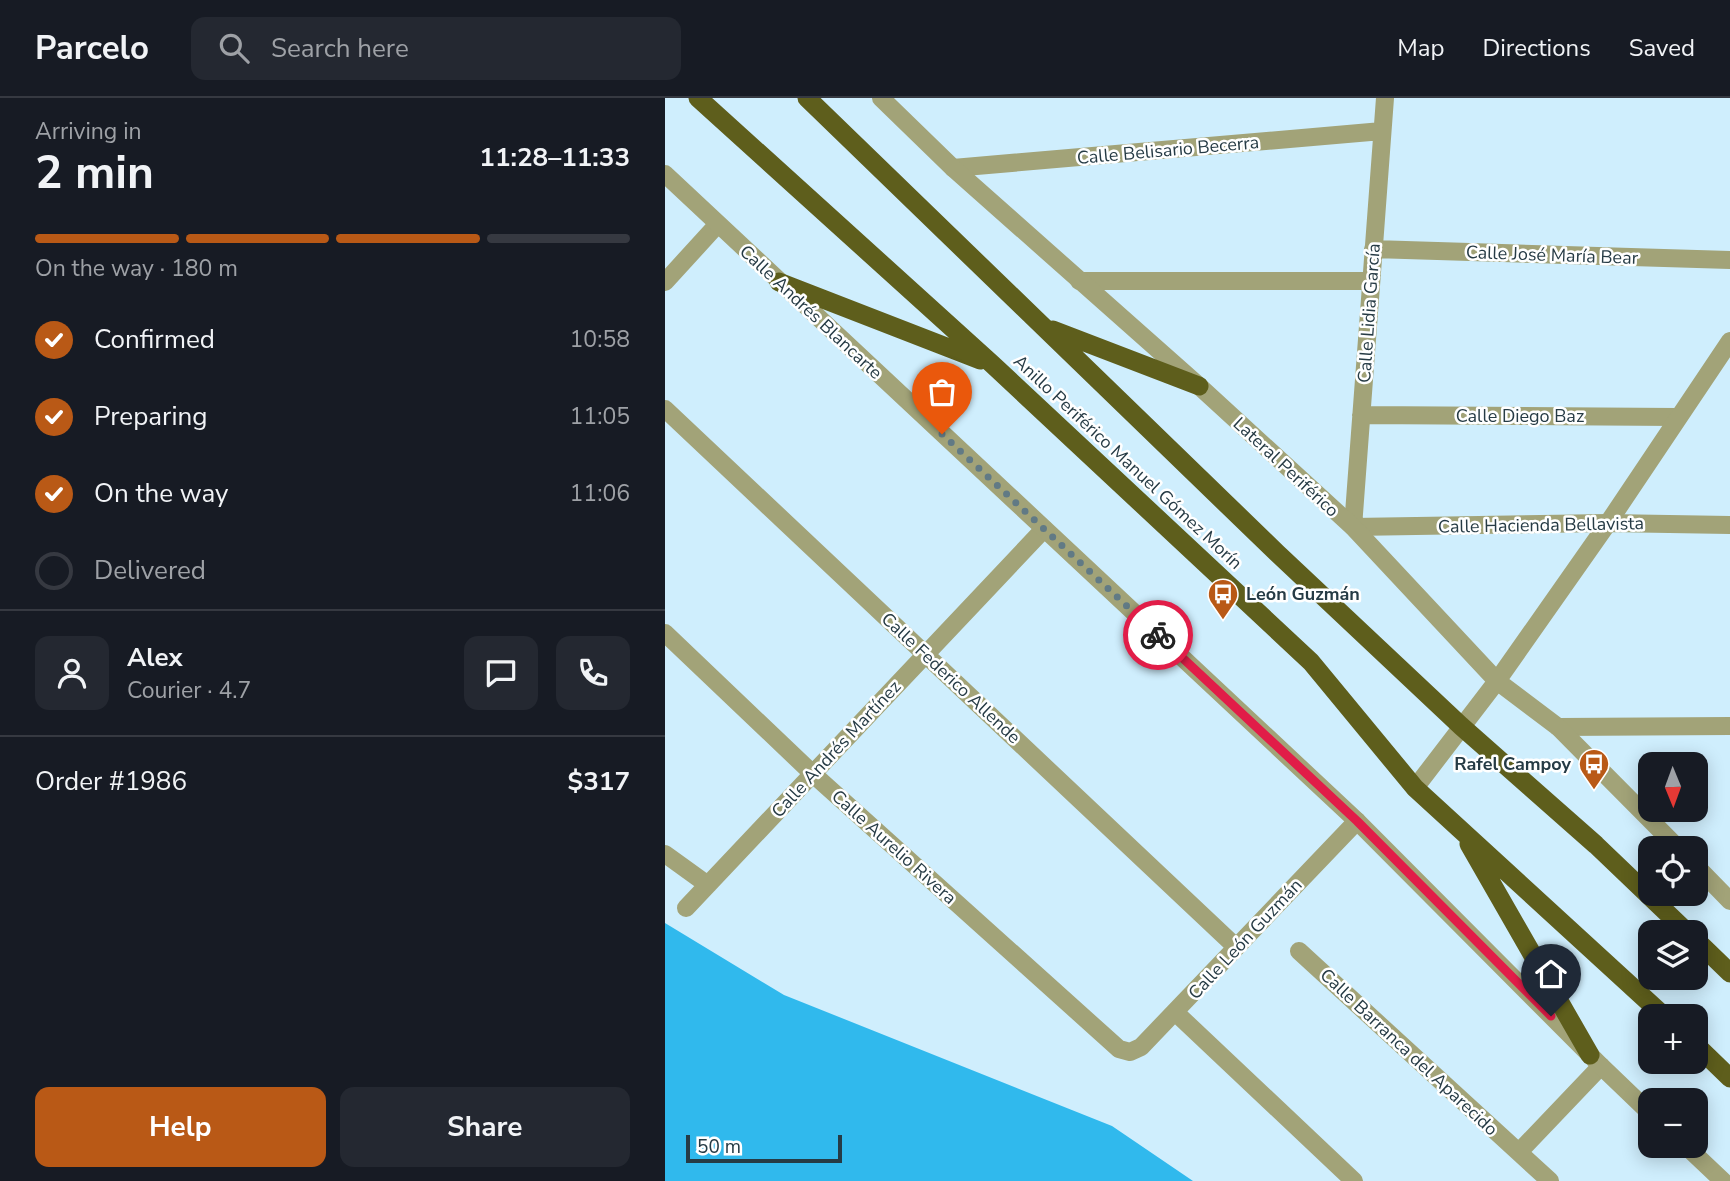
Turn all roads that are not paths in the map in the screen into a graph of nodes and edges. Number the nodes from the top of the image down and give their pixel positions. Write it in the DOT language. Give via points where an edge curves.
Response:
graph roads {
  1 [pos="698,98"];
  2 [pos="807,98"];
  3 [pos="881,98"];
  4 [pos="1385,98"];
  5 [pos="1382,131"];
  6 [pos="953,168"];
  7 [pos="665,174"];
  8 [pos="717,225"];
  9 [pos="1373,250"];
  10 [pos="1730,260"];
  11 [pos="1079,281"];
  12 [pos="1371,281"];
  13 [pos="665,282"];
  14 [pos="779,282"];
  15 [pos="1045,326"];
  16 [pos="1730,341"];
  17 [pos="992,364"];
  18 [pos="1199,386"];
  19 [pos="665,409"];
  20 [pos="1361,415"];
  21 [pos="1678,417"];
  22 [pos="1608,523"];
  23 [pos="1730,525"];
  24 [pos="1353,527"];
  25 [pos="1044,529"];
  26 [pos="665,633"];
  27 [pos="926,654"];
  28 [pos="1497,681"];
  29 [pos="1461,726"];
  30 [pos="1730,726"];
  31 [pos="1558,727"];
  32 [pos="813,774"];
  33 [pos="1415,789"];
  34 [pos="1357,821"];
  35 [pos="1460,828"];
  36 [pos="1666,836"];
  37 [pos="665,854"];
  38 [pos="1708,878"];
  39 [pos="708,885"];
  40 [pos="1730,901"];
  41 [pos="686,908"];
  42 [pos="1674,920"];
  43 [pos="1236,947"];
  44 [pos="1299,951"];
  45 [pos="1708,951"];
  46 [pos="1730,972"];
  47 [pos="1651,1004"];
  48 [pos="1176,1013"];
  49 [pos="1130,1052"];
  50 [pos="1708,1057"];
  51 [pos="1595,1061"];
  52 [pos="1730,1078"];
  53 [pos="1638,1102"];
  54 [pos="1519,1153"];
  55 [pos="1699,1158"];
  56 [pos="1354,1181"];
  57 [pos="1551,1181"];
  58 [pos="1723,1181"];
  1 -- 17 [label="highway, Anillo Periférico Manuel Gómez Morín"];
  2 -- 15 [label="highway, Anillo Periférico Manuel Gómez Morín"];
  3 -- 6 [label="street, Lateral Periférico"];
  4 -- 5 [label="street, Calle Lidia García"];
  5 -- 6 [label="street, Calle Belisario Becerra"];
  5 -- 9 [label="street, Calle Lidia García"];
  6 -- 11 [label="street, Lateral Periférico"];
  7 -- 8 [label="street, Calle Andrés Blancarte"];
  8 -- 13 [label="street"];
  8 -- 14 [label="street, Calle Andrés Blancarte"];
  9 -- 10 [label="street, Calle José María Bear"];
  9 -- 12 [label="street, Calle Lidia García"];
  11 -- 12 [label="street"];
  11 -- 18 [label="street, Lateral Periférico"];
  12 -- 20 [label="street, Calle Lidia García"];
  14 -- 17 [label="highway"];
  14 -- 25 [label="street, Calle Andrés Blancarte"];
  15 -- 18 [label="highway"];
  15 -- 29 [label="highway, Anillo Periférico Manuel Gómez Morín"];
  16 -- 21 [label="street"];
  17 -- 33 [label="highway, Anillo Periférico Manuel Gómez Morín" via="1311,662"];
  18 -- 24 [label="street, Lateral Periférico"];
  19 -- 27 [label="street, Calle Federico Allende"];
  20 -- 21 [label="street, Calle Diego Baz"];
  20 -- 24 [label="street, Calle Lidia García"];
  21 -- 22 [label="street"];
  22 -- 23 [label="street, Calle Hacienda Bellavista"];
  22 -- 24 [label="street, Calle Hacienda Bellavista"];
  22 -- 28 [label="street"];
  24 -- 28 [label="street, Lateral Periférico"];
  25 -- 27 [label="street, Calle Andrés Martínez"];
  25 -- 34 [label="street, Calle Andrés Blancarte"];
  26 -- 32 [label="street, Calle Aurelio Rivera"];
  27 -- 32 [label="street, Calle Andrés Martínez"];
  27 -- 43 [label="street, Calle Federico Allende"];
  28 -- 29 [label="street"];
  28 -- 31 [label="street, Lateral Periférico"];
  29 -- 33 [label="street"];
  29 -- 42 [label="highway, Anillo Periférico Manuel Gómez Morín"];
  30 -- 31 [label="street"];
  31 -- 36 [label="street, Lateral Periférico"];
  32 -- 39 [label="street, Calle Andrés Martínez"];
  32 -- 49 [label="street, Calle Aurelio Rivera" via="1119,1049"];
  33 -- 35 [label="highway, Anillo Periférico Manuel Gómez Morín"];
  34 -- 43 [label="street, Calle León Guzmán"];
  34 -- 51 [label="street, Calle Andrés Blancarte"];
  35 -- 47 [label="highway, Anillo Periférico Manuel Gómez Morín"];
  35 -- 51 [label="highway"];
  37 -- 39 [label="street"];
  38 -- 40 [label="street"];
  39 -- 41 [label="street, Calle Andrés Martínez"];
  43 -- 48 [label="street, Calle León Guzmán"];
  44 -- 54 [label="street, Calle Barranca del Aparecido"];
  45 -- 46 [label="highway"];
  48 -- 49 [label="street, Calle León Guzmán"];
  48 -- 56 [label="street"];
  50 -- 52 [label="highway"];
  51 -- 53 [label="street, Calle Andrés Blancarte"];
  51 -- 54 [label="street"];
  54 -- 57 [label="street, Calle Barranca del Aparecido"];
  55 -- 58 [label="street"];
}
